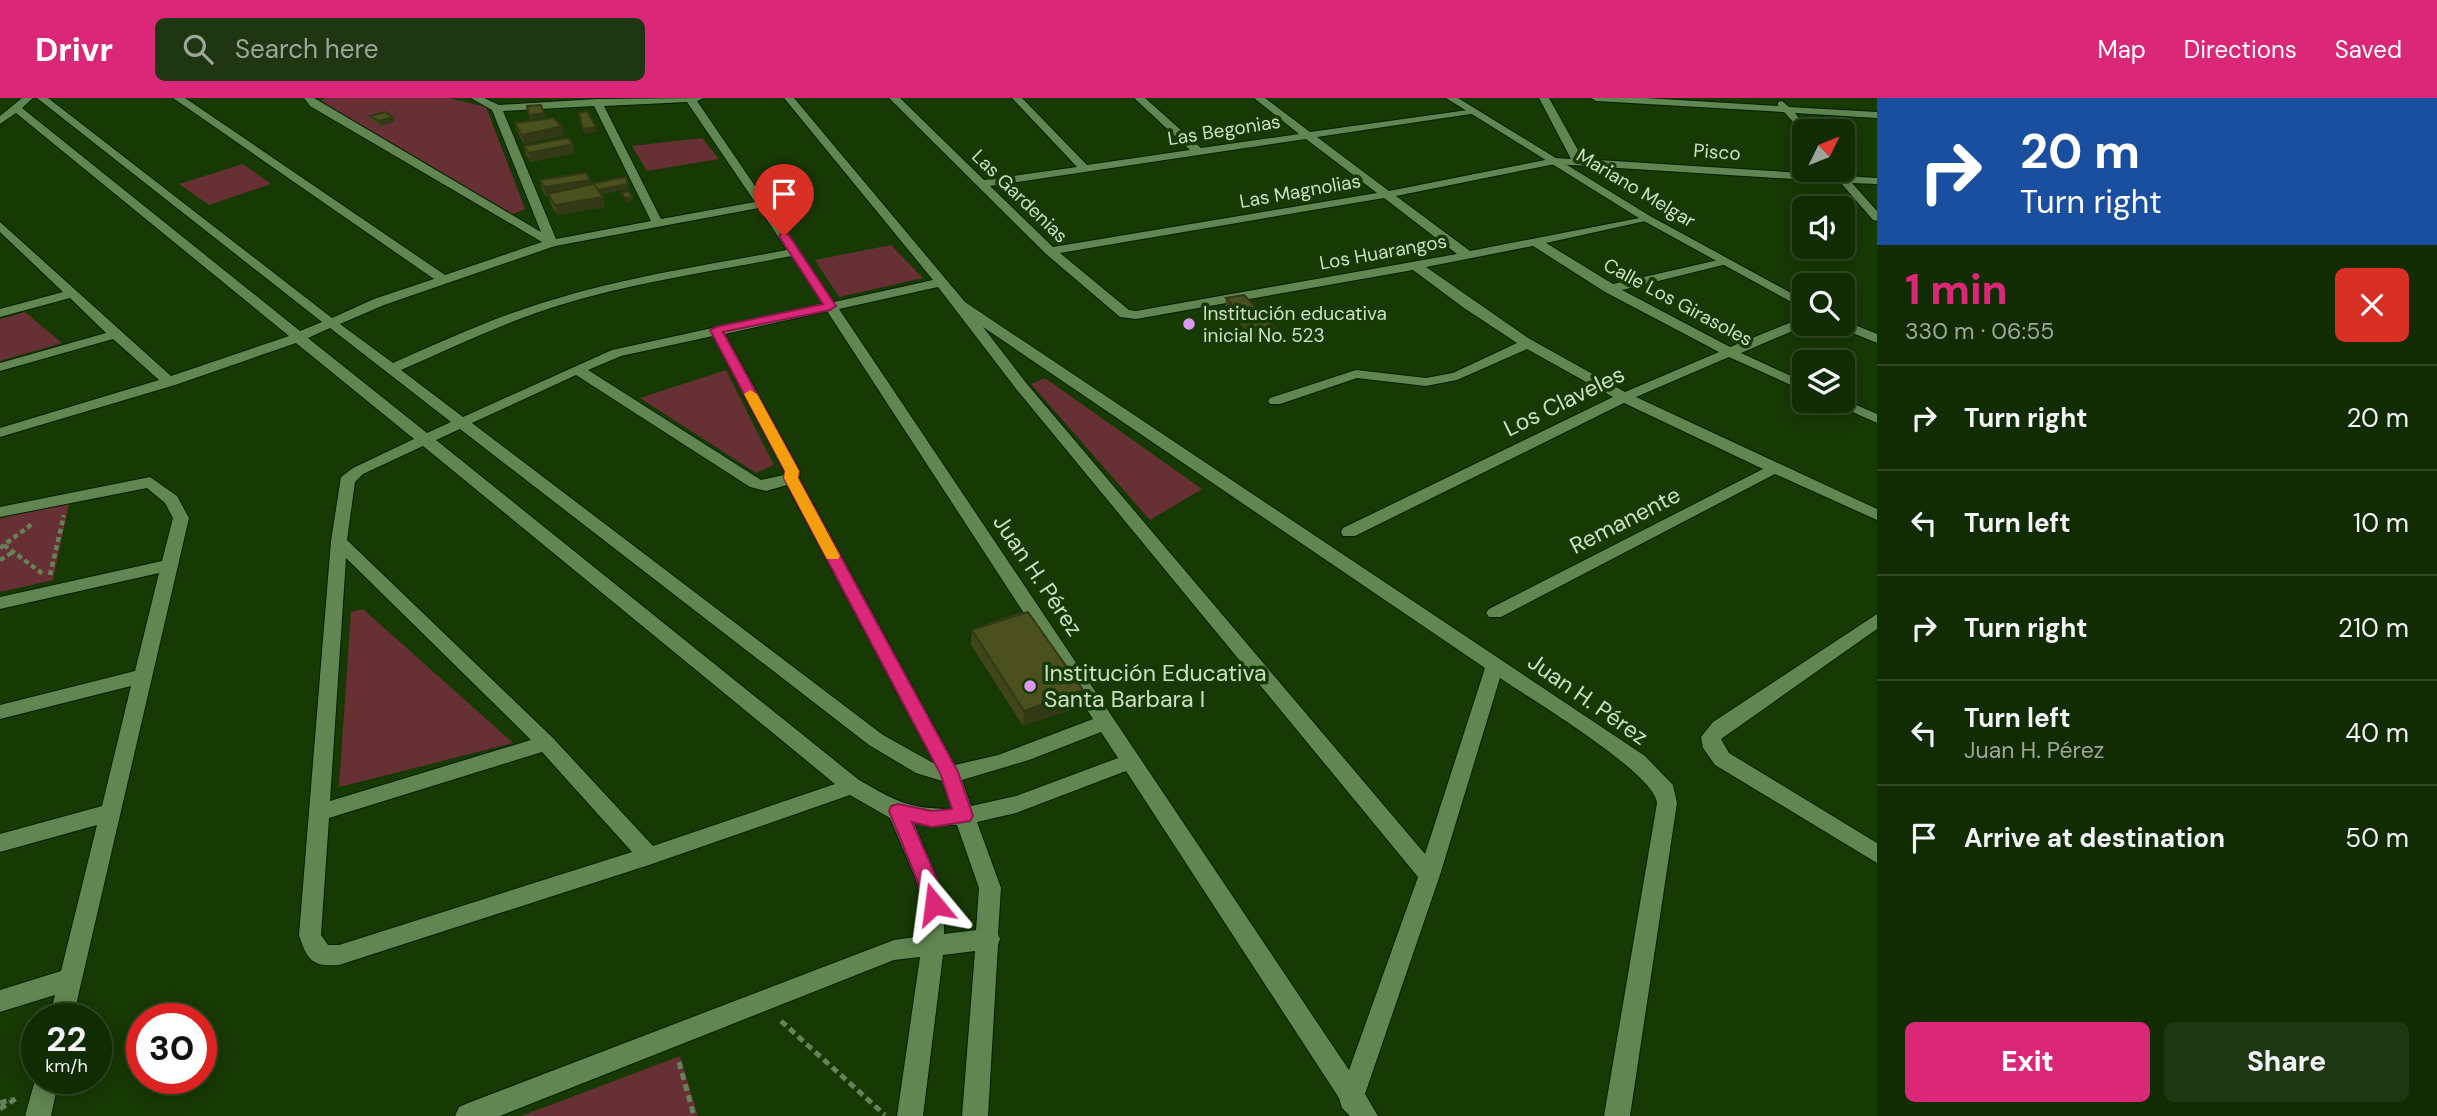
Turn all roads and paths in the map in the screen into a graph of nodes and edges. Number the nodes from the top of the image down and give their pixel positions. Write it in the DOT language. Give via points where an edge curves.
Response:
graph roads {
  1 [pos="42,98"];
  2 [pos="178,98"];
  3 [pos="309,98"];
  4 [pos="476,98"];
  5 [pos="690,98"];
  6 [pos="699,98"];
  7 [pos="789,98"];
  8 [pos="916,98"];
  9 [pos="1017,98"];
  10 [pos="1139,98"];
  11 [pos="1259,98"];
  12 [pos="1451,98"];
  13 [pos="1544,98"];
  14 [pos="1596,98"];
  15 [pos="1778,98"];
  16 [pos="895,99"];
  17 [pos="597,102"];
  18 [pos="22,103"];
  19 [pos="497,108"];
  20 [pos="1786,108"];
  21 [pos="1471,110"];
  22 [pos="1877,115"];
  23 [pos="1795,119"];
  24 [pos="0,121"];
  25 [pos="1306,135"];
  26 [pos="1198,151"];
  27 [pos="1555,161"];
  28 [pos="1578,161"];
  29 [pos="1084,168"];
  30 [pos="1792,172"];
  31 [pos="1855,177"];
  32 [pos="1877,181"];
  33 [pos="1846,182"];
  34 [pos="983,184"];
  35 [pos="1383,195"];
  36 [pos="763,204"];
  37 [pos="1646,218"];
  38 [pos="1877,218"];
  39 [pos="658,225"];
  40 [pos="0,226"];
  41 [pos="552,243"];
  42 [pos="1537,243"];
  43 [pos="1050,251"];
  44 [pos="795,252"];
  45 [pos="1468,256"];
  46 [pos="1723,261"];
  47 [pos="1416,266"];
  48 [pos="442,279"];
  49 [pos="939,283"];
  50 [pos="1609,289"];
  51 [pos="74,293"];
  52 [pos="1792,298"];
  53 [pos="960,305"];
  54 [pos="830,306"];
  55 [pos="0,313"];
  56 [pos="1125,314"];
  57 [pos="331,323"];
  58 [pos="1792,326"];
  59 [pos="1855,329"];
  60 [pos="716,330"];
  61 [pos="116,334"];
  62 [pos="299,337"];
  63 [pos="1877,339"];
  64 [pos="1526,344"];
  65 [pos="1725,352"];
  66 [pos="0,367"];
  67 [pos="391,369"];
  68 [pos="577,369"];
  69 [pos="170,382"];
  70 [pos="1792,382"];
  71 [pos="1624,397"];
  72 [pos="1275,401"];
  73 [pos="1855,410"];
  74 [pos="1877,419"];
  75 [pos="461,423"];
  76 [pos="0,433"];
  77 [pos="424,440"];
  78 [pos="1776,468"];
  79 [pos="791,478"];
  80 [pos="65,508"];
  81 [pos="0,512"];
  82 [pos="1877,515"];
  83 [pos="40,518"];
  84 [pos="1349,532"];
  85 [pos="339,541"];
  86 [pos="2,547"];
  87 [pos="13,552"];
  88 [pos="0,560"];
  89 [pos="170,565"];
  90 [pos="0,603"];
  91 [pos="1495,613"];
  92 [pos="1877,620"];
  93 [pos="1496,664"];
  94 [pos="143,676"];
  95 [pos="0,712"];
  96 [pos="1106,722"];
  97 [pos="546,743"];
  98 [pos="1131,761"];
  99 [pos="949,772"];
  100 [pos="852,786"];
  101 [pos="898,811"];
  102 [pos="111,812"];
  103 [pos="319,813"];
  104 [pos="964,816"];
  105 [pos="0,843"];
  106 [pos="1877,855"];
  107 [pos="649,856"];
  108 [pos="1429,875"];
  109 [pos="989,939"];
  110 [pos="933,945"];
  111 [pos="71,979"];
  112 [pos="0,1001"];
  113 [pos="65,1003"];
  114 [pos="782,1021"];
  115 [pos="679,1062"];
  116 [pos="43,1094"];
  117 [pos="0,1102"];
  118 [pos="1358,1107"];
  119 [pos="0,1110"];
  120 [pos="38,1116"];
  121 [pos="468,1116"];
  122 [pos="694,1116"];
  123 [pos="886,1116"];
  124 [pos="910,1116"];
  125 [pos="975,1116"];
  126 [pos="1617,1116"];
  1 -- 57 [label="street"];
  2 -- 48 [label="street"];
  3 -- 41 [label="street"];
  4 -- 19 [label="street"];
  5 -- 6 [label="street"];
  5 -- 17 [label="street"];
  5 -- 36 [label="street, Juan H. Pérez"];
  7 -- 49 [label="street"];
  8 -- 16 [label="street"];
  9 -- 29 [label="street"];
  10 -- 26 [label="street"];
  11 -- 25 [label="street"];
  12 -- 21 [label="street, Mariano Melgar"];
  13 -- 28 [label="street"];
  14 -- 20 [label="street"];
  15 -- 20 [label="street"];
  16 -- 34 [label="street, Las Gardenias"];
  17 -- 19 [label="street"];
  17 -- 39 [label="street"];
  18 -- 24 [label="street"];
  18 -- 62 [label="street"];
  19 -- 41 [label="street"];
  20 -- 22 [label="street"];
  20 -- 23 [label="street"];
  21 -- 25 [label="street, Las Begonias"];
  21 -- 27 [label="street, Mariano Melgar"];
  25 -- 26 [label="street, Las Begonias"];
  25 -- 35 [label="street"];
  26 -- 29 [label="street, Las Begonias"];
  27 -- 28 [label="street, Pisco"];
  27 -- 35 [label="street, Las Magnolias"];
  27 -- 37 [label="street, Mariano Melgar"];
  28 -- 30 [label="street, Pisco"];
  29 -- 34 [label="street, Las Begonias"];
  31 -- 32 [label="street, Pisco"];
  33 -- 38 [label="street"];
  34 -- 43 [label="street, Las Gardenias"];
  35 -- 43 [label="street, Las Magnolias"];
  35 -- 45 [label="street"];
  36 -- 39 [label="street"];
  36 -- 44 [label="street, Juan H. Pérez"];
  37 -- 42 [label="street, Los Huarangos"];
  37 -- 46 [label="street, Mariano Melgar"];
  39 -- 41 [label="street"];
  40 -- 51 [label="street"];
  41 -- 48 [label="street"];
  42 -- 45 [label="street, Los Huarangos"];
  42 -- 50 [label="street, Calle Los Girasoles"];
  43 -- 56 [label="street, Las Gardenias"];
  44 -- 54 [label="street, Juan H. Pérez"];
  44 -- 67 [label="street" via="566,300"];
  45 -- 47 [label="street, Los Huarangos"];
  46 -- 50 [label="street"];
  46 -- 52 [label="street, Mariano Melgar"];
  47 -- 56 [label="street, Los Huarangos"];
  47 -- 64 [label="street" via="1461,303"];
  48 -- 57 [label="street"];
  49 -- 53 [label="street"];
  49 -- 54 [label="street"];
  50 -- 65 [label="street, Calle Los Girasoles"];
  51 -- 55 [label="street"];
  51 -- 61 [label="street"];
  53 -- 93 [label="street, Juan H. Pérez"];
  53 -- 108 [label="street" via="1022,387"];
  54 -- 60 [label="street"];
  54 -- 96 [label="street, Juan H. Pérez"];
  57 -- 62 [label="street"];
  57 -- 67 [label="street"];
  58 -- 65 [label="street, Los Claveles"];
  59 -- 63 [label="street"];
  60 -- 68 [label="street" via="632,348"];
  60 -- 79 [label="street" via="792,471"];
  61 -- 66 [label="street"];
  61 -- 69 [label="street"];
  62 -- 69 [label="street"];
  62 -- 77 [label="street"];
  64 -- 71 [label="street"];
  64 -- 72 [label="street" via="1457,376 1417,382 1356,374"];
  65 -- 70 [label="street, Calle Los Girasoles"];
  65 -- 71 [label="street, Los Claveles"];
  67 -- 75 [label="street"];
  68 -- 75 [label="street"];
  68 -- 79 [label="street" via="756,484 766,486"];
  69 -- 76 [label="street"];
  71 -- 78 [label="street"];
  71 -- 84 [label="street, Los Claveles"];
  73 -- 74 [label="street"];
  75 -- 77 [label="street"];
  75 -- 99 [label="street" via="876,740 914,762"];
  77 -- 85 [label="street" via="347,480"];
  77 -- 100 [label="street"];
  78 -- 82 [label="street"];
  78 -- 91 [label="street, Remanente"];
  79 -- 99 [label="street"];
  80 -- 87 [label="path" via="50,579"];
  81 -- 89 [label="street" via="150,482 172,500 181,518"];
  83 -- 86 [label="path"];
  85 -- 97 [label="street"];
  85 -- 103 [label="street"];
  86 -- 87 [label="path"];
  87 -- 88 [label="path"];
  89 -- 90 [label="street"];
  89 -- 94 [label="street"];
  92 -- 106 [label="street" via="1711,737 1722,759"];
  93 -- 108 [label="street"];
  93 -- 126 [label="street, Juan H. Pérez" via="1638,762 1666,791"];
  94 -- 95 [label="street"];
  94 -- 102 [label="street"];
  96 -- 98 [label="street, Juan H. Pérez"];
  96 -- 99 [label="street" via="978,769"];
  97 -- 103 [label="street"];
  97 -- 107 [label="street"];
  98 -- 104 [label="street" via="989,813"];
  98 -- 118 [label="street, Juan H. Pérez"];
  99 -- 104 [label="street"];
  100 -- 101 [label="street"];
  100 -- 107 [label="street"];
  101 -- 104 [label="street" via="932,819"];
  101 -- 110 [label="street" via="934,904"];
  102 -- 105 [label="street"];
  102 -- 111 [label="street"];
  103 -- 107 [label="street" via="310,935 323,956"];
  104 -- 109 [label="street" via="990,888"];
  108 -- 118 [label="street"];
  109 -- 110 [label="street"];
  109 -- 125 [label="street"];
  110 -- 121 [label="street" via="894,950"];
  110 -- 124 [label="street"];
  111 -- 112 [label="street"];
  111 -- 113 [label="street"];
  114 -- 123 [label="path"];
  115 -- 122 [label="path"];
  116 -- 120 [label="street"];
  117 -- 119 [label="path" via="20,1096"];
}
